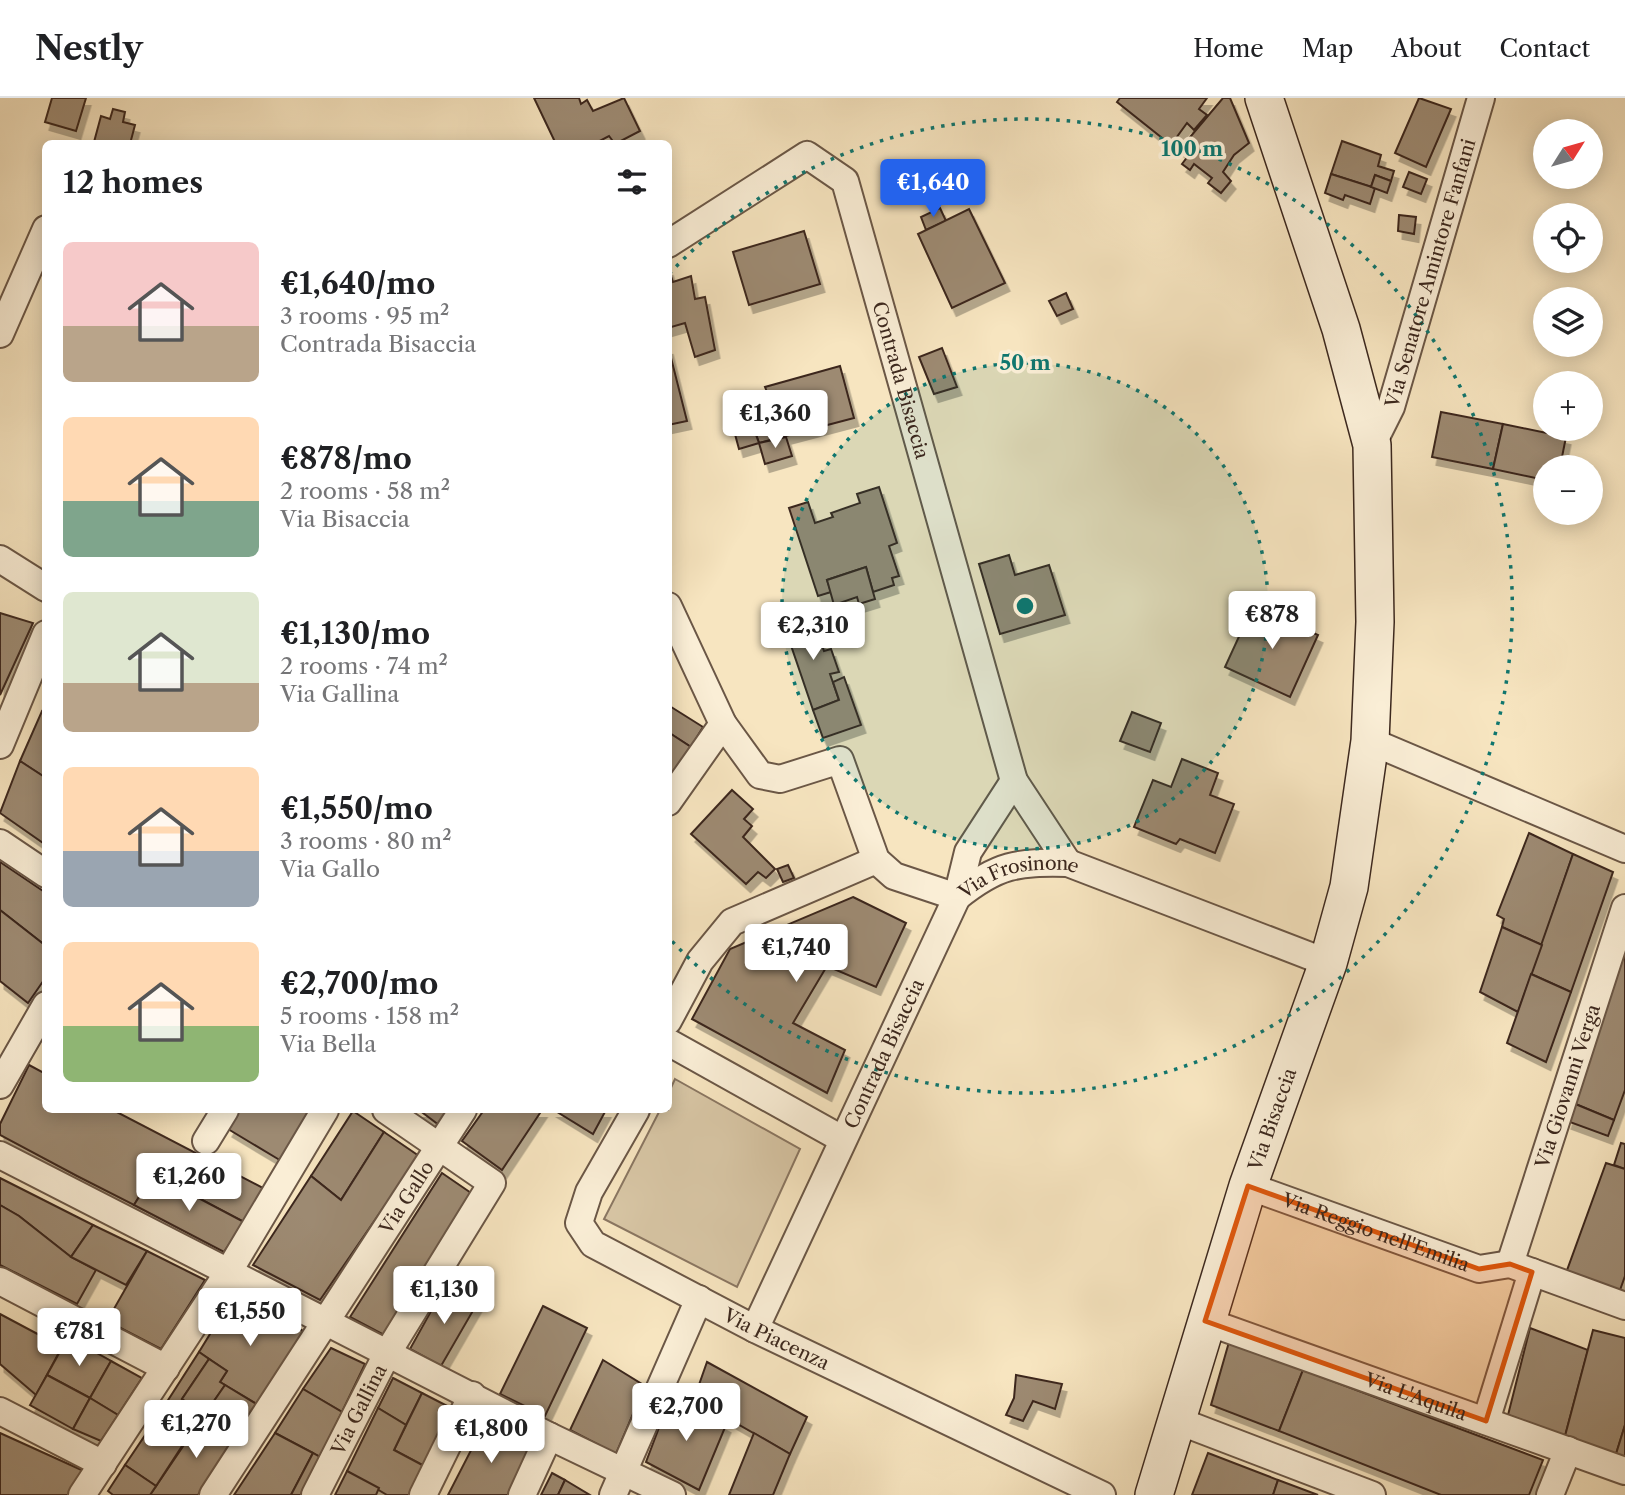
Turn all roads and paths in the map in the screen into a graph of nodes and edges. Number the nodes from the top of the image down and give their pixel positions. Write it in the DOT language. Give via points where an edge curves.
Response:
graph roads {
  1 [pos="1264,98"];
  2 [pos="1482,98"];
  3 [pos="42,238"];
  4 [pos="672,241"];
  5 [pos="0,334"];
  6 [pos="1372,445"];
  7 [pos="0,559"];
  8 [pos="42,585"];
  9 [pos="672,613"];
  10 [pos="42,644"];
  11 [pos="723,724"];
  12 [pos="1370,741"];
  13 [pos="0,746"];
  14 [pos="1014,781"];
  15 [pos="672,796"];
  16 [pos="0,843"];
  17 [pos="1625,849"];
  18 [pos="876,859"];
  19 [pos="1069,863"];
  20 [pos="42,871"];
  21 [pos="957,897"];
  22 [pos="1625,908"];
  23 [pos="1328,963"];
  24 [pos="42,1012"];
  25 [pos="672,1035"];
  26 [pos="672,1041"];
  27 [pos="0,1085"];
  28 [pos="223,1113"];
  29 [pos="323,1113"];
  30 [pos="390,1113"];
  31 [pos="461,1113"];
  32 [pos="634,1113"];
  33 [pos="842,1139"];
  34 [pos="206,1141"];
  35 [pos="440,1146"];
  36 [pos="0,1155"];
  37 [pos="1248,1186"];
  38 [pos="1521,1268"];
  39 [pos="229,1271"];
  40 [pos="0,1281"];
  41 [pos="699,1299"];
  42 [pos="1625,1306"];
  43 [pos="325,1321"];
  44 [pos="1205,1321"];
  45 [pos="755,1329"];
  46 [pos="388,1352"];
  47 [pos="166,1367"];
  48 [pos="472,1395"];
  49 [pos="0,1411"];
  50 [pos="1176,1420"];
  51 [pos="1486,1421"];
  52 [pos="549,1436"];
  53 [pos="1568,1450"];
  54 [pos="103,1464"];
  55 [pos="624,1471"];
  56 [pos="1625,1471"];
  57 [pos="82,1495"];
  58 [pos="213,1495"];
  59 [pos="315,1495"];
  60 [pos="423,1495"];
  61 [pos="522,1495"];
  62 [pos="613,1495"];
  63 [pos="672,1495"];
  64 [pos="1102,1495"];
  65 [pos="1154,1495"];
  66 [pos="1372,1495"];
  67 [pos="1550,1495"];
  1 -- 6 [label="street, Via Bisaccia" via="1341,329"];
  2 -- 6 [label="street, Via Senatore Amintore Fanfani" via="1391,407"];
  3 -- 5 [label="street"];
  4 -- 14 [label="street, Contrada Bisaccia" via="807,155 845,181"];
  6 -- 12 [label="street, Via Bisaccia" via="1375,622"];
  7 -- 8 [label="street"];
  9 -- 11 [label="street"];
  10 -- 13 [label="street"];
  11 -- 15 [label="street"];
  11 -- 18 [label="street" via="760,775 780,779 840,760"];
  12 -- 17 [label="street"];
  12 -- 23 [label="street, Via Bisaccia" via="1349,887"];
  14 -- 19 [label="street, Contrada Bisaccia"];
  14 -- 21 [label="street, Contrada Bisaccia" via="968,852"];
  16 -- 20 [label="street"];
  18 -- 21 [label="street, Via Frosinone" via="894,876"];
  18 -- 25 [label="street" via="732,922 700,961"];
  19 -- 21 [label="street, Via Frosinone" via="1025,862 984,875"];
  19 -- 23 [label="street, Via Frosinone"];
  21 -- 33 [label="street, Contrada Bisaccia"];
  22 -- 38 [label="street, Via Giovanni Verga"];
  23 -- 37 [label="street, Via Bisaccia"];
  24 -- 27 [label="street"];
  26 -- 33 [label="street"];
  28 -- 34 [label="street"];
  29 -- 39 [label="street"];
  30 -- 35 [label="street"];
  31 -- 35 [label="street, Via Gallo"];
  32 -- 41 [label="street, Via Piacenza" via="589,1192 579,1223 593,1244"];
  33 -- 45 [label="street, Contrada Bisaccia"];
  35 -- 43 [label="street, Via Gallo"];
  35 -- 46 [label="street, Via Gallina" via="492,1183"];
  36 -- 39 [label="street"];
  37 -- 38 [label="street, Via Reggio nell'Emilia" via="1479,1269"];
  37 -- 44 [label="street, Via Bisaccia"];
  38 -- 42 [label="street, Via Reggio nell'Emilia"];
  38 -- 51 [label="street, Via Giovanni Verga"];
  39 -- 43 [label="street"];
  39 -- 47 [label="street"];
  40 -- 47 [label="street"];
  41 -- 45 [label="street, Via Piacenza"];
  41 -- 55 [label="street"];
  43 -- 46 [label="street"];
  43 -- 58 [label="street, Via Gallo"];
  44 -- 50 [label="street, Via Bisaccia"];
  44 -- 51 [label="street, Via L'Aquila"];
  45 -- 64 [label="street, Via Piacenza"];
  46 -- 48 [label="street"];
  46 -- 59 [label="street, Via Gallina"];
  47 -- 54 [label="street"];
  48 -- 52 [label="street"];
  48 -- 60 [label="street"];
  49 -- 54 [label="street"];
  50 -- 65 [label="street, Via Bisaccia"];
  50 -- 66 [label="street"];
  51 -- 53 [label="street, Via L'Aquila"];
  52 -- 55 [label="street"];
  52 -- 61 [label="street"];
  53 -- 56 [label="street, Via L'Aquila"];
  53 -- 67 [label="street"];
  54 -- 57 [label="street"];
  55 -- 62 [label="street"];
  55 -- 63 [label="street"];
}
